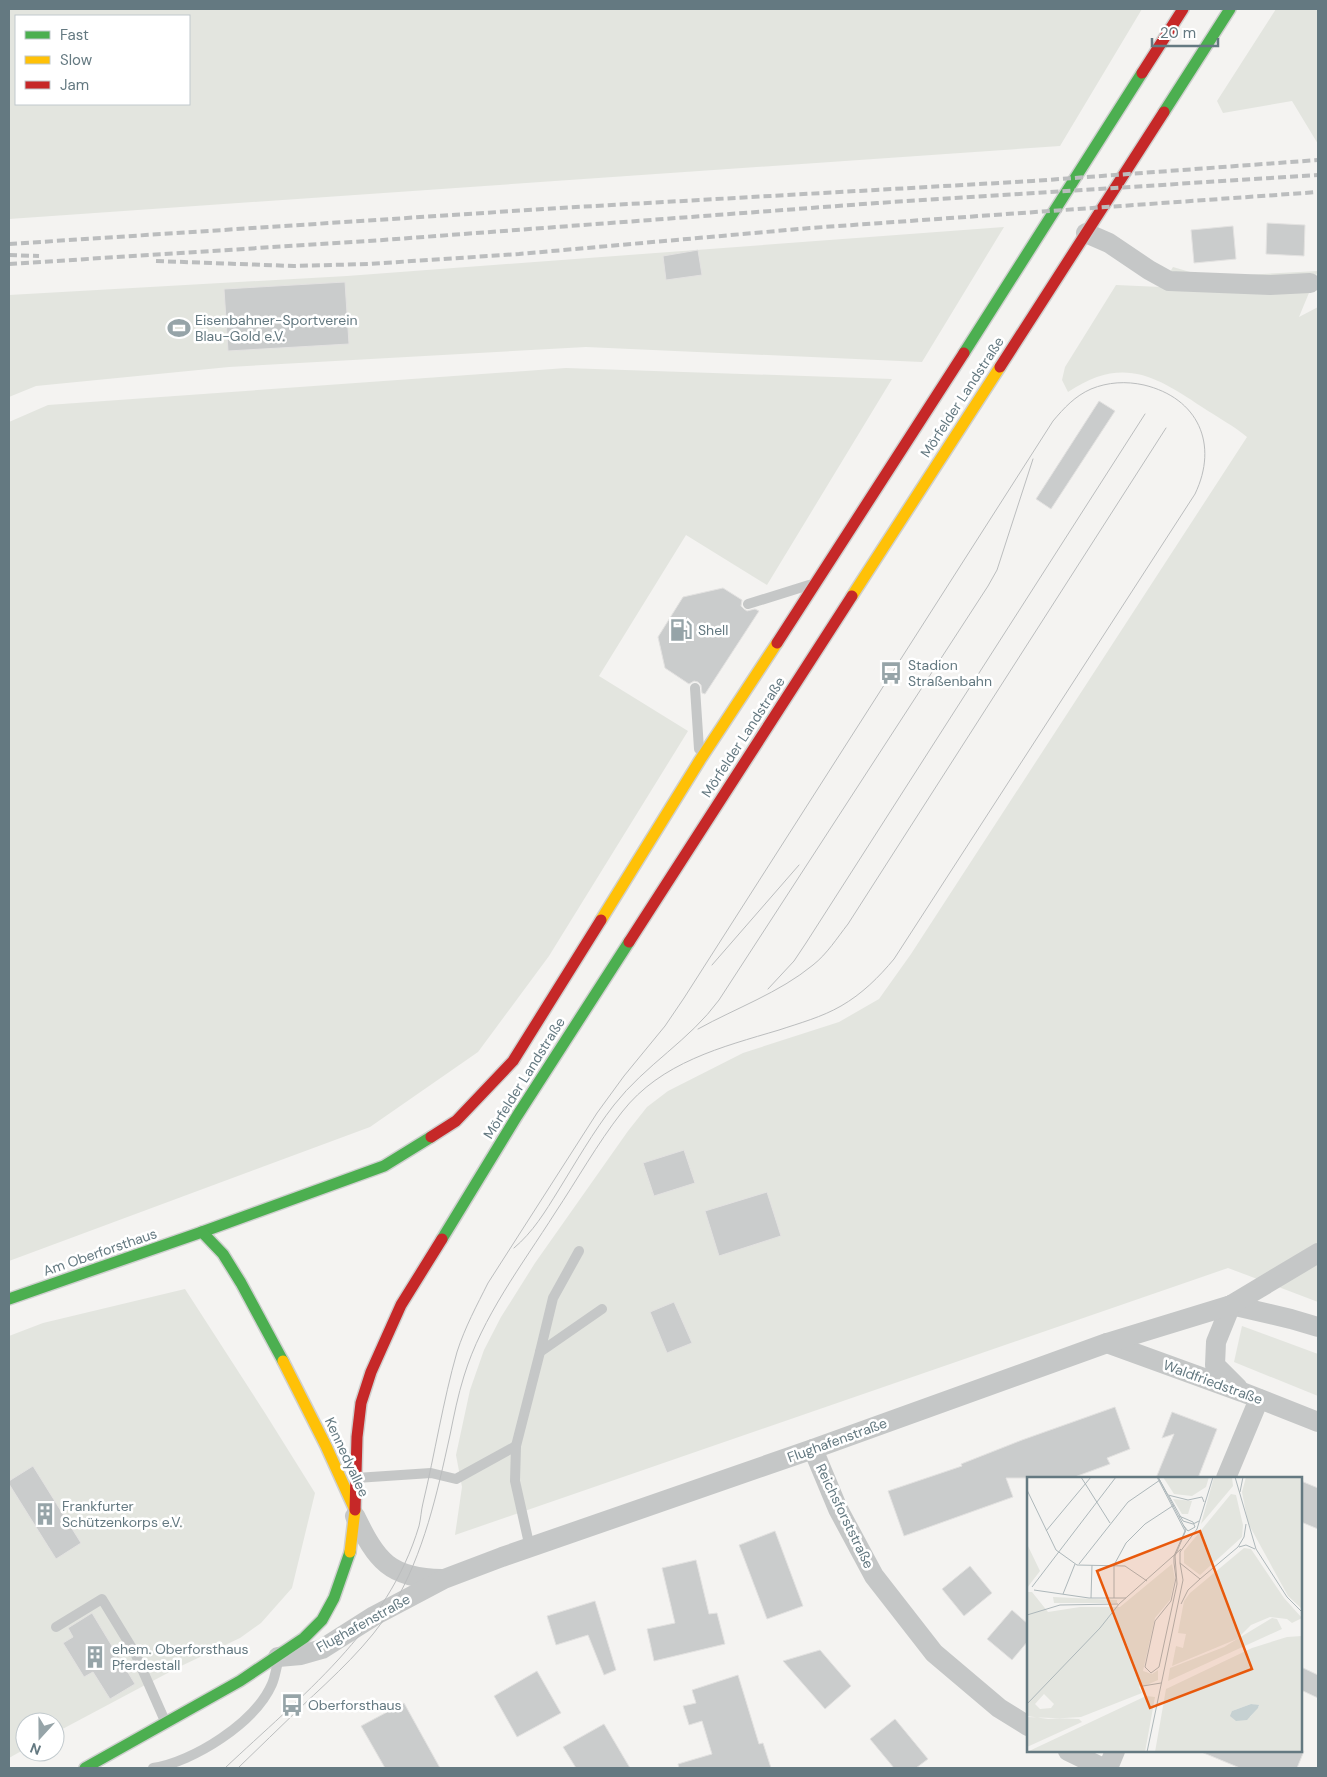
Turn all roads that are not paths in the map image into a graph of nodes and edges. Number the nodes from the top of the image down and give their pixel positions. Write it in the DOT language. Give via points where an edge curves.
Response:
graph roads {
  1 [pos="1183,9"];
  2 [pos="1230,9"];
  3 [pos="1086,233"];
  4 [pos="1310,283"];
  5 [pos="817,583"];
  6 [pos="748,604"];
  7 [pos="695,688"];
  8 [pos="700,760"];
  9 [pos="202,1232"];
  10 [pos="579,1251"];
  11 [pos="1318,1253"];
  12 [pos="9,1300"];
  13 [pos="1231,1305"];
  14 [pos="602,1310"];
  15 [pos="1318,1327"];
  16 [pos="1107,1343"];
  17 [pos="540,1352"];
  18 [pos="1251,1395"];
  19 [pos="1318,1422"];
  20 [pos="516,1446"];
  21 [pos="813,1450"];
  22 [pos="1226,1477"];
  23 [pos="356,1478"];
  24 [pos="355,1513"];
  25 [pos="530,1548"];
  26 [pos="444,1579"];
  27 [pos="56,1627"];
  28 [pos="278,1657"];
  29 [pos="166,1722"];
  30 [pos="1027,1725"];
  31 [pos="1070,1752"];
  32 [pos="1115,1752"];
  33 [pos="85,1768"];
  34 [pos="153,1768"];
  35 [pos="1103,1768"];
  36 [pos="1108,1768"];
  1 -- 5 [label="main road, Mörfelder Landstraße"];
  2 -- 3 [label="main road, Mörfelder Landstraße"];
  3 -- 4 [label="street" via="1109,243 1169,280 1270,285"];
  3 -- 23 [label="main road, Mörfelder Landstraße" via="517,1116 402,1305 371,1372 362,1403"];
  5 -- 6 [label="lane"];
  5 -- 8 [label="main road, Mörfelder Landstraße"];
  7 -- 8 [label="lane"];
  8 -- 9 [label="main road, Mörfelder Landstraße" via="513,1061 456,1121 384,1166"];
  9 -- 12 [label="main road, Am Oberforsthaus"];
  9 -- 24 [label="main road, Kennedyallee" via="223,1254 240,1282 292,1378"];
  10 -- 17 [label="lane" via="553,1298"];
  11 -- 13 [label="street, Flughafenstraße"];
  13 -- 15 [label="street"];
  13 -- 16 [label="street, Flughafenstraße"];
  13 -- 18 [label="street" via="1216,1342 1215,1365"];
  14 -- 17 [label="lane"];
  16 -- 18 [label="street, Waldfriedstraße"];
  16 -- 21 [label="street, Flughafenstraße"];
  17 -- 20 [label="lane"];
  18 -- 19 [label="street, Waldfriedstraße"];
  18 -- 22 [label="street"];
  20 -- 23 [label="lane" via="456,1479 431,1473"];
  20 -- 25 [label="lane" via="515,1481"];
  21 -- 25 [label="street, Flughafenstraße"];
  21 -- 30 [label="street, Reichsforststraße" via="838,1509 874,1576 934,1653 1000,1708"];
  23 -- 24 [label="main road, Mörfelder Landstraße"];
  24 -- 26 [label="street, Flughafenstraße" via="371,1549 390,1567 413,1577"];
  24 -- 28 [label="main road, Kennedyallee" via="346,1565 328,1610 313,1631"];
  25 -- 26 [label="street, Flughafenstraße"];
  26 -- 28 [label="street, Flughafenstraße" via="374,1616 322,1649"];
  27 -- 29 [label="lane" via="102,1599 135,1653"];
  28 -- 29 [label="main road, Kennedyallee"];
  28 -- 34 [label="lane" via="276,1673 268,1691 239,1724 188,1758"];
  29 -- 33 [label="main road, Kennedyallee"];
  31 -- 35 [label="street"];
  32 -- 36 [label="street"];
}
